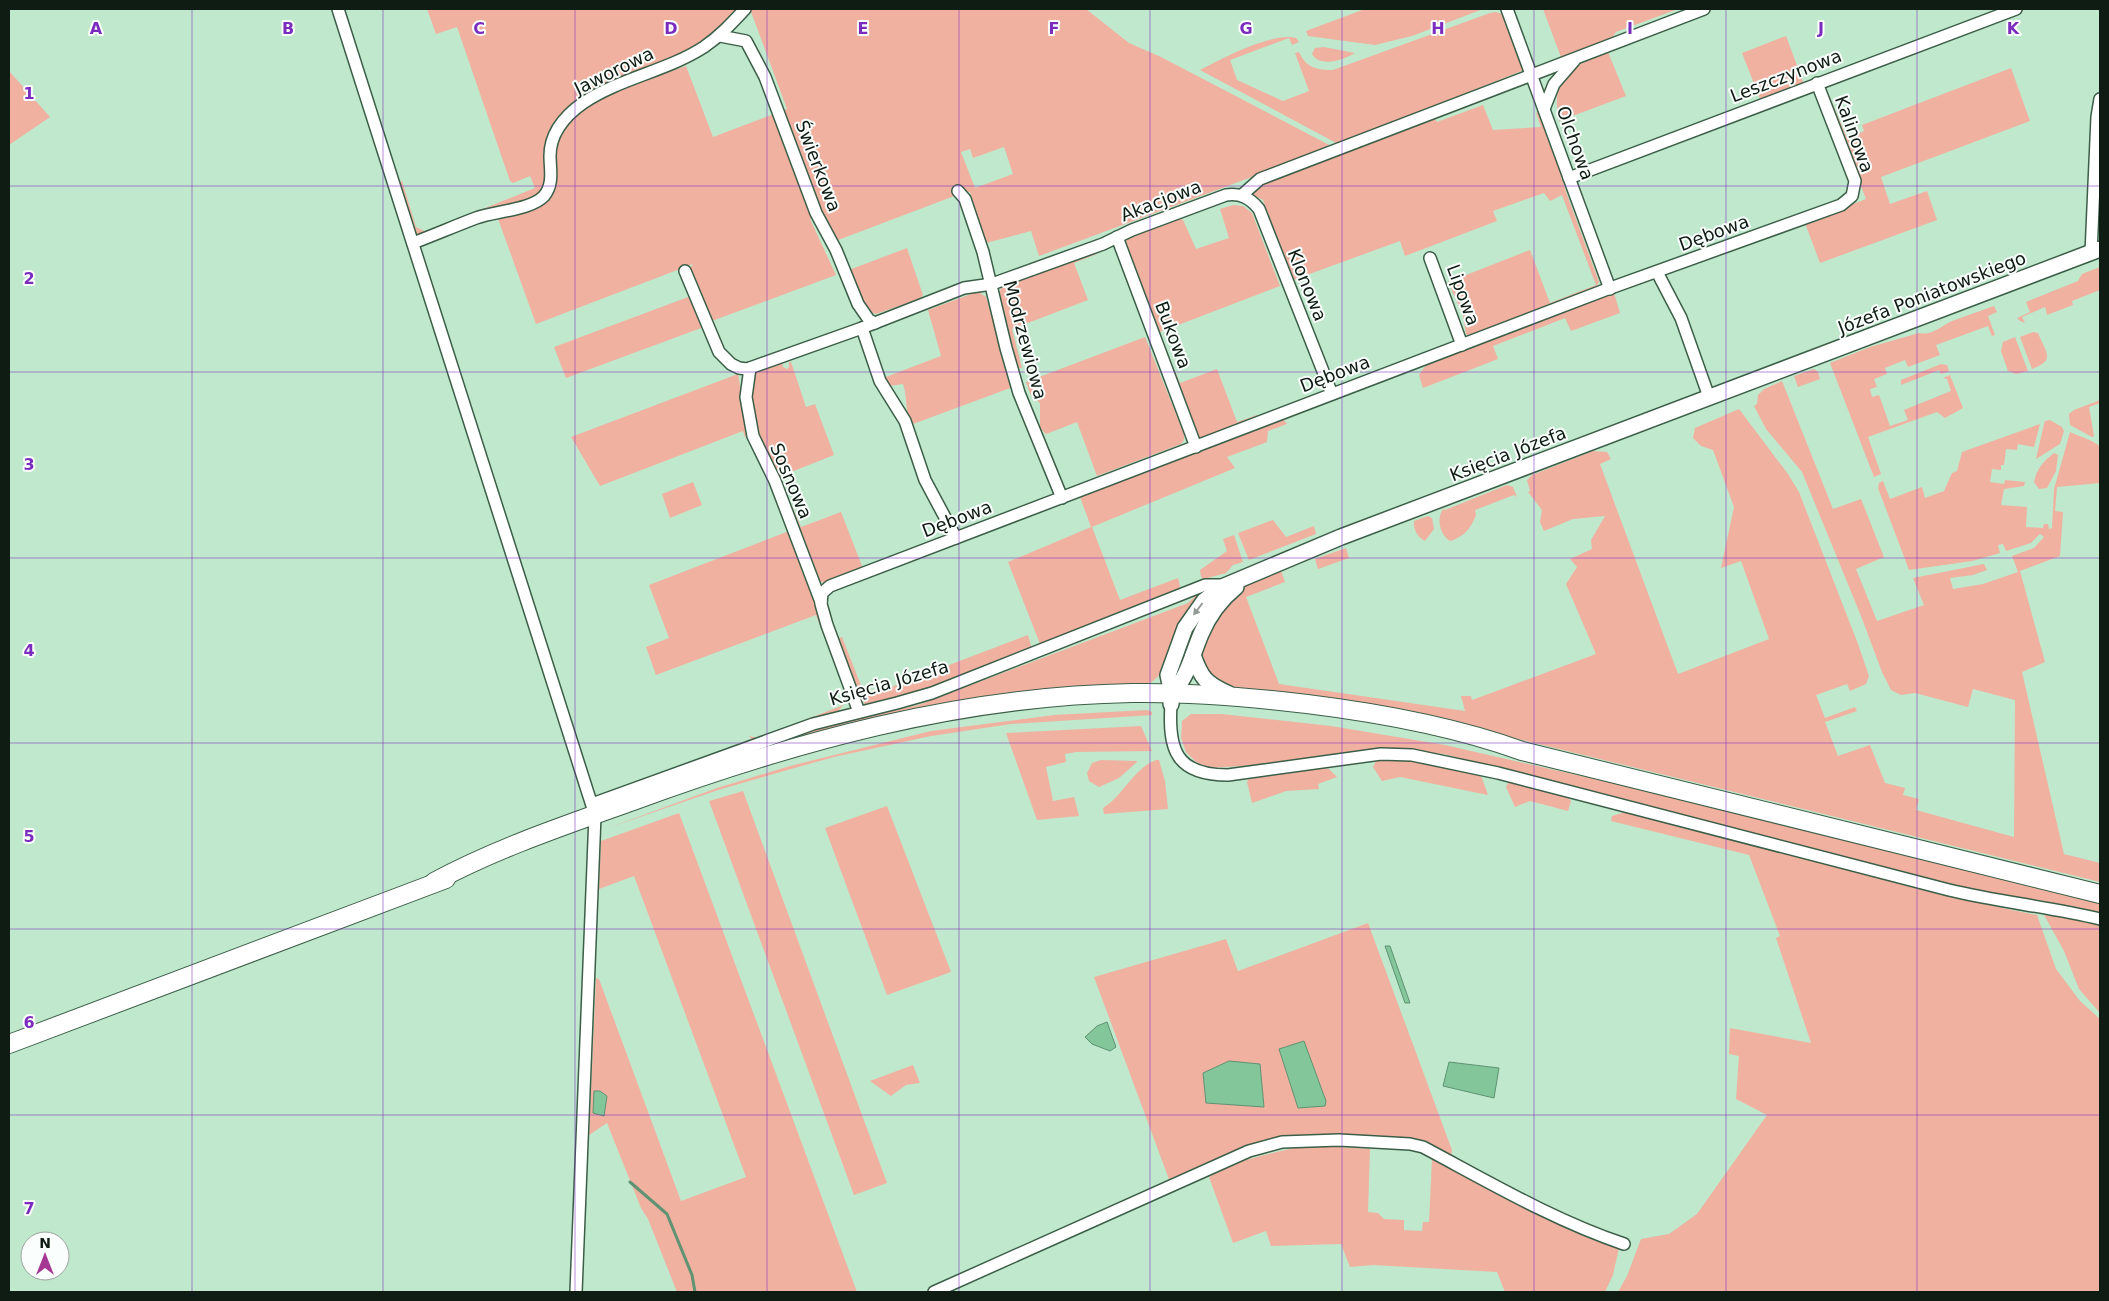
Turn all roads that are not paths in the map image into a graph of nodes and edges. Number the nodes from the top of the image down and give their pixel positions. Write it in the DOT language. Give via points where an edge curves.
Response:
graph roads {
  1 [pos="338,9"];
  2 [pos="745,9"];
  3 [pos="1507,9"];
  4 [pos="1704,9"];
  5 [pos="2016,9"];
  6 [pos="720,36"];
  7 [pos="1589,53"];
  8 [pos="1532,75"];
  9 [pos="1817,84"];
  10 [pos="2100,98"];
  11 [pos="1544,109"];
  12 [pos="1569,178"];
  13 [pos="958,191"];
  14 [pos="1242,196"];
  15 [pos="1852,196"];
  16 [pos="1117,237"];
  17 [pos="413,243"];
  18 [pos="2095,251"];
  19 [pos="1430,258"];
  20 [pos="686,271"];
  21 [pos="1657,272"];
  22 [pos="992,284"];
  23 [pos="1610,289"];
  24 [pos="875,323"];
  25 [pos="862,328"];
  26 [pos="1462,345"];
  27 [pos="745,368"];
  28 [pos="1778,372"];
  29 [pos="1332,394"];
  30 [pos="1710,397"];
  31 [pos="1196,446"];
  32 [pos="1062,498"];
  33 [pos="956,538"];
  34 [pos="1225,590"];
  35 [pos="821,604"];
  36 [pos="1193,655"];
  37 [pos="1168,675"];
  38 [pos="1144,693"];
  39 [pos="1234,697"];
  40 [pos="1171,699"];
  41 [pos="859,712"];
  42 [pos="1522,750"];
  43 [pos="594,816"];
  44 [pos="2100,894"];
  45 [pos="2100,919"];
  46 [pos="9,1044"];
  47 [pos="1624,1244"];
  48 [pos="576,1292"];
  49 [pos="934,1292"];
  1 -- 17 [label="street"];
  2 -- 6 [label="street, Jaworowa"];
  3 -- 8 [label="street, Olchowa"];
  4 -- 7 [label="street"];
  5 -- 9 [label="street, Leszczynowa"];
  6 -- 17 [label="street, Jaworowa" via="701,48 599,94 572,112 553,141 551,177 544,196 524,207 478,217"];
  6 -- 24 [label="street, Świerkowa" via="746,41 752,48 816,213 836,250 858,304"];
  7 -- 8 [label="street"];
  7 -- 11 [label="street" via="1572,62 1562,73"];
  8 -- 11 [label="street, Olchowa"];
  8 -- 14 [label="street" via="1260,179"];
  9 -- 12 [label="street, Leszczynowa"];
  9 -- 15 [label="street, Kalinowa" via="1854,177"];
  10 -- 18 [label="street"];
  11 -- 12 [label="street, Olchowa"];
  12 -- 23 [label="street, Olchowa"];
  13 -- 22 [label="street, Modrzewiowa" via="965,199"];
  14 -- 16 [label="street, Akacjowa" via="1226,194"];
  14 -- 29 [label="street, Klonowa" via="1259,209"];
  15 -- 21 [label="street, Dębowa" via="1842,205"];
  16 -- 22 [label="street, Akacjowa"];
  16 -- 31 [label="street, Bukowa"];
  17 -- 43 [label="street"];
  18 -- 28 [label="street, Józefa Poniatowskiego"];
  19 -- 26 [label="street, Lipowa"];
  20 -- 27 [label="street" via="719,352 730,364"];
  21 -- 23 [label="street, Dębowa"];
  21 -- 30 [label="street" via="1681,318"];
  22 -- 24 [label="street, Akacjowa" via="964,288"];
  22 -- 32 [label="street, Modrzewiowa" via="1019,393"];
  23 -- 26 [label="street, Dębowa"];
  24 -- 25 [label="street, Akacjowa"];
  25 -- 27 [label="street, Akacjowa"];
  25 -- 33 [label="street" via="880,381 905,421 926,480"];
  26 -- 29 [label="street, Dębowa"];
  27 -- 35 [label="street, Sosnowa" via="753,436 775,481"];
  28 -- 30 [label="street, Księcia Józefa"];
  29 -- 31 [label="street, Dębowa"];
  30 -- 34 [label="street, Księcia Józefa" via="1252,573"];
  31 -- 32 [label="street, Dębowa"];
  32 -- 33 [label="street, Dębowa"];
  33 -- 35 [label="street, Dębowa" via="830,586 822,593"];
  34 -- 36 [label="street, Księcia Józefa" via="1210,614"];
  34 -- 37 [label="street, Księcia Józefa, one-way" via="1204,601 1185,628"];
  34 -- 41 [label="street, Księcia Józefa" via="1216,584 1205,585 932,693"];
  35 -- 41 [label="street, Sosnowa"];
  36 -- 39 [label="street" via="1206,682"];
  36 -- 40 [label="street, Księcia Józefa" via="1184,679"];
  37 -- 38 [label="street"];
  37 -- 40 [label="street"];
  38 -- 40 [label="main road"];
  38 -- 43 [label="main road" via="1010,702 889,722 767,755"];
  39 -- 40 [label="main road"];
  39 -- 42 [label="main road" via="1391,717"];
  40 -- 42 [label="main road" via="1337,719"];
  40 -- 43 [label="main road" via="1034,710 889,734"];
  40 -- 45 [label="street" via="1171,737 1176,753 1190,767 1208,774 1228,775 1381,754 1412,755 1507,775 1990,900"];
  41 -- 43 [label="street, Księcia Józefa" via="813,724"];
  42 -- 44 [label="main road"];
  43 -- 46 [label="main road" via="466,875 434,882"];
  43 -- 48 [label="street"];
  47 -- 49 [label="street" via="1548,1214 1423,1147 1338,1140 1282,1142 1241,1154"];
}
